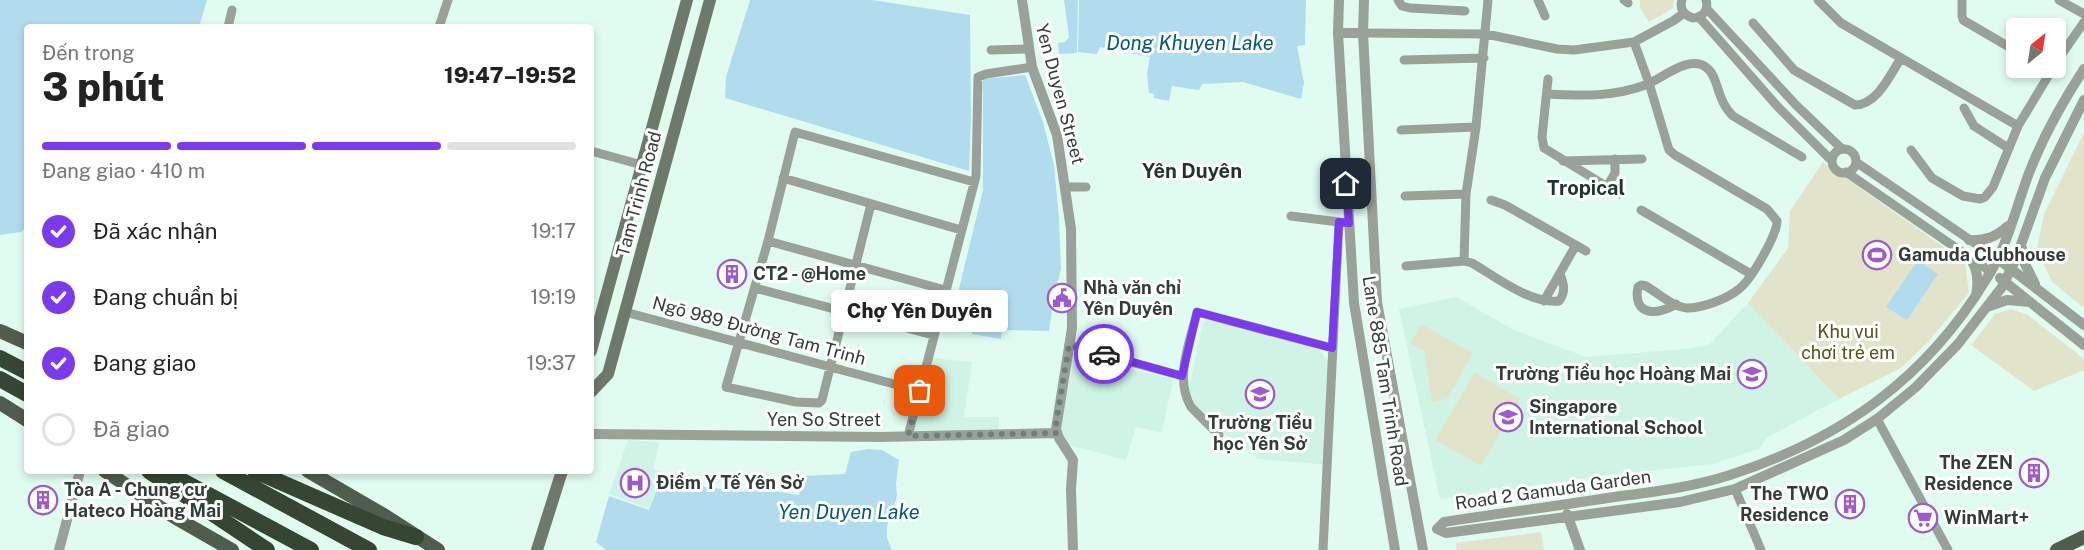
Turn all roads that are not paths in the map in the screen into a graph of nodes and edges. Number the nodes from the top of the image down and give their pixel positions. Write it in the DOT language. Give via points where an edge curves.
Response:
graph roads {
  1 [pos="448,0"];
  2 [pos="687,0"];
  3 [pos="710,0"];
  4 [pos="1022,0"];
  5 [pos="1339,0"];
  6 [pos="1364,0"];
  7 [pos="1488,0"];
  8 [pos="1538,0"];
  9 [pos="1682,0"];
  10 [pos="1818,0"];
  11 [pos="1962,0"];
  12 [pos="2059,0"];
  13 [pos="1400,3"];
  14 [pos="1706,4"];
  15 [pos="232,10"];
  16 [pos="1465,11"];
  17 [pos="1683,13"];
  18 [pos="2084,14"];
  19 [pos="1545,16"];
  20 [pos="1699,17"];
  21 [pos="2084,22"];
  22 [pos="1753,23"];
  23 [pos="229,24"];
  24 [pos="441,24"];
  25 [pos="1338,33"];
  26 [pos="1363,33"];
  27 [pos="1486,34"];
  28 [pos="1634,42"];
  29 [pos="2006,45"];
  30 [pos="2066,47"];
  31 [pos="1028,49"];
  32 [pos="991,50"];
  33 [pos="1484,58"];
  34 [pos="1901,58"];
  35 [pos="1404,60"];
  36 [pos="1032,68"];
  37 [pos="2084,69"];
  38 [pos="2045,78"];
  39 [pos="1548,80"];
  40 [pos="1649,83"];
  41 [pos="1547,94"];
  42 [pos="2084,100"];
  43 [pos="1796,105"];
  44 [pos="1964,108"];
  45 [pos="1786,115"];
  46 [pos="2018,126"];
  47 [pos="1476,127"];
  48 [pos="1401,130"];
  49 [pos="2008,148"];
  50 [pos="1842,149"];
  51 [pos="1911,150"];
  52 [pos="594,152"];
  53 [pos="1802,157"];
  54 [pos="1615,159"];
  55 [pos="1642,159"];
  56 [pos="1563,161"];
  57 [pos="1832,161"];
  58 [pos="1856,162"];
  59 [pos="642,165"];
  60 [pos="1846,172"];
  61 [pos="783,178"];
  62 [pos="974,182"];
  63 [pos="1066,187"];
  64 [pos="1086,187"];
  65 [pos="1608,187"];
  66 [pos="1466,194"];
  67 [pos="1619,194"];
  68 [pos="1405,196"];
  69 [pos="1491,200"];
  70 [pos="871,204"];
  71 [pos="1641,210"];
  72 [pos="1291,216"];
  73 [pos="1344,222"];
  74 [pos="2010,223"];
  75 [pos="961,230"];
  76 [pos="1969,240"];
  77 [pos="768,241"];
  78 [pos="2022,244"];
  79 [pos="1576,245"];
  80 [pos="1586,251"];
  81 [pos="1968,256"];
  82 [pos="1998,259"];
  83 [pos="1464,261"];
  84 [pos="856,265"];
  85 [pos="1406,266"];
  86 [pos="2012,269"];
  87 [pos="1991,272"];
  88 [pos="1751,274"];
  89 [pos="2005,282"];
  90 [pos="755,288"];
  91 [pos="2038,289"];
  92 [pos="945,290"];
  93 [pos="1976,297"];
  94 [pos="2031,302"];
  95 [pos="1676,304"];
  96 [pos="604,306"];
  97 [pos="1987,307"];
  98 [pos="844,311"];
  99 [pos="625,312"];
  100 [pos="2084,325"];
  101 [pos="0,331"];
  102 [pos="933,335"];
  103 [pos="594,341"];
  104 [pos="24,342"];
  105 [pos="739,342"];
  106 [pos="1069,345"];
  107 [pos="2084,345"];
  108 [pos="1332,348"];
  109 [pos="0,358"];
  110 [pos="830,367"];
  111 [pos="24,370"];
  112 [pos="1182,376"];
  113 [pos="0,379"];
  114 [pos="594,389"];
  115 [pos="920,391"];
  116 [pos="23,395"];
  117 [pos="6,406"];
  118 [pos="1870,408"];
  119 [pos="24,418"];
  120 [pos="1877,419"];
  121 [pos="1057,433"];
  122 [pos="594,434"];
  123 [pos="1219,435"];
  124 [pos="908,436"];
  125 [pos="79,474"];
  126 [pos="110,474"];
  127 [pos="153,474"];
  128 [pos="170,474"];
  129 [pos="229,474"];
  130 [pos="262,474"];
  131 [pos="317,474"];
  132 [pos="561,474"];
  133 [pos="1678,488"];
  134 [pos="1735,489"];
  135 [pos="1680,502"];
  136 [pos="1564,504"];
  137 [pos="1568,518"];
  138 [pos="1437,529"];
  139 [pos="1420,532"];
  140 [pos="416,537"];
  141 [pos="2084,537"];
  142 [pos="59,550"];
  143 [pos="231,550"];
  144 [pos="267,550"];
  145 [pos="311,550"];
  146 [pos="369,550"];
  147 [pos="438,550"];
  148 [pos="537,550"];
  149 [pos="1073,550"];
  150 [pos="1324,550"];
  151 [pos="1395,550"];
  152 [pos="1423,550"];
  153 [pos="1580,550"];
  154 [pos="1761,550"];
  155 [pos="1948,550"];
  156 [pos="2057,550"];
  1 -- 24 [label="street"];
  2 -- 59 [label="main road, Tam Trinh Road"];
  3 -- 99 [label="main road, Tam Trinh Road"];
  4 -- 31 [label="street, Yen Duyen Street"];
  5 -- 25 [label="street, Lane 885 Tam Trinh Road"];
  6 -- 26 [label="street, Lane 885 Tam Trinh Road"];
  7 -- 27 [label="street"];
  8 -- 19 [label="street"];
  9 -- 17 [label="street"];
  10 -- 34 [label="street" via="1841,23"];
  11 -- 29 [label="street" via="1964,20"];
  12 -- 18 [label="street"];
  13 -- 16 [label="street"];
  14 -- 20 [label="street"];
  14 -- 43 [label="street"];
  15 -- 23 [label="street"];
  17 -- 20 [label="street"];
  17 -- 28 [label="street"];
  20 -- 45 [label="street"];
  21 -- 30 [label="street"];
  22 -- 34 [label="street" via="1794,70 1855,105 1868,102"];
  25 -- 26 [label="street"];
  25 -- 73 [label="street, Lane 885 Tam Trinh Road"];
  26 -- 27 [label="street"];
  26 -- 139 [label="street, Lane 885 Tam Trinh Road" via="1377,302"];
  27 -- 28 [label="street" via="1574,50"];
  27 -- 33 [label="street"];
  28 -- 40 [label="street"];
  31 -- 32 [label="street"];
  31 -- 36 [label="street, Yen Duyen Street"];
  33 -- 35 [label="street"];
  33 -- 47 [label="street"];
  34 -- 46 [label="street"];
  36 -- 62 [label="street" via="978,77"];
  36 -- 63 [label="street, Yen Duyen Street" via="1055,127"];
  37 -- 74 [label="street, Road 2 Gamuda Garden" via="2044,140"];
  38 -- 46 [label="street"];
  39 -- 41 [label="street"];
  40 -- 41 [label="street" via="1591,96"];
  40 -- 53 [label="street" via="1682,66 1701,64 1713,74 1726,110"];
  40 -- 88 [label="street" via="1669,150 1767,209 1777,221 1774,236"];
  41 -- 56 [label="street" via="1544,148"];
  42 -- 78 [label="street" via="2045,178"];
  43 -- 45 [label="street"];
  43 -- 50 [label="street"];
  44 -- 49 [label="street" via="1974,126"];
  45 -- 57 [label="street"];
  46 -- 49 [label="street"];
  47 -- 48 [label="street"];
  47 -- 66 [label="street"];
  49 -- 51 [label="street" via="1993,188 1980,199 1963,196 1932,178"];
  50 -- 57 [label="street"];
  50 -- 58 [label="street" via="1852,152"];
  52 -- 59 [label="street"];
  54 -- 55 [label="street"];
  54 -- 56 [label="street"];
  54 -- 65 [label="street" via="1615,173"];
  56 -- 65 [label="street"];
  57 -- 60 [label="street" via="1837,170"];
  58 -- 60 [label="street"];
  58 -- 76 [label="street"];
  59 -- 96 [label="main road, Tam Trinh Road"];
  60 -- 81 [label="street"];
  61 -- 62 [label="street" via="794,133 799,131"];
  61 -- 70 [label="street"];
  61 -- 77 [label="street"];
  62 -- 75 [label="street"];
  63 -- 64 [label="street"];
  63 -- 106 [label="street, Yen Duyen Street" via="1071,240"];
  65 -- 67 [label="street"];
  66 -- 68 [label="street"];
  66 -- 83 [label="street"];
  69 -- 79 [label="street"];
  70 -- 75 [label="street"];
  70 -- 84 [label="street"];
  71 -- 88 [label="street"];
  72 -- 73 [label="street"];
  73 -- 108 [label="street"];
  73 -- 151 [label="street, Lane 885 Tam Trinh Road"];
  74 -- 76 [label="street" via="1992,238"];
  74 -- 82 [label="street, Road 2 Gamuda Garden"];
  75 -- 92 [label="street"];
  76 -- 82 [label="street"];
  77 -- 84 [label="street"];
  77 -- 90 [label="street"];
  78 -- 86 [label="street"];
  78 -- 91 [label="street" via="2023,260"];
  79 -- 80 [label="street"];
  79 -- 83 [label="street" via="1560,274 1562,297 1558,301 1529,296"];
  81 -- 87 [label="street"];
  81 -- 93 [label="street" via="1977,274"];
  82 -- 86 [label="street"];
  82 -- 87 [label="street, Road 2 Gamuda Garden"];
  83 -- 85 [label="street"];
  84 -- 92 [label="street"];
  84 -- 98 [label="street"];
  86 -- 89 [label="street"];
  86 -- 91 [label="street"];
  87 -- 89 [label="street"];
  87 -- 93 [label="street, Road 2 Gamuda Garden"];
  88 -- 95 [label="street" via="1727,297 1699,307"];
  89 -- 94 [label="street"];
  89 -- 97 [label="street, Road 2 Gamuda Garden"];
  90 -- 98 [label="street"];
  90 -- 105 [label="street"];
  91 -- 100 [label="street"];
  92 -- 102 [label="street"];
  93 -- 118 [label="street, Road 2 Gamuda Garden" via="1946,336"];
  94 -- 97 [label="street" via="2007,300"];
  94 -- 107 [label="street"];
  96 -- 99 [label="main road"];
  96 -- 103 [label="main road, Tam Trinh Road"];
  97 -- 120 [label="street, Road 2 Gamuda Garden" via="1937,366"];
  98 -- 102 [label="street"];
  98 -- 110 [label="street"];
  99 -- 105 [label="street, Ngõ 989 Đường Tam Trinh"];
  99 -- 114 [label="main road, Tam Trinh Road" via="608,374"];
  101 -- 104 [label="main road"];
  102 -- 115 [label="street"];
  105 -- 110 [label="street, Ngõ 989 Đường Tam Trinh"];
  105 -- 110 [label="street" via="726,387 819,403"];
  106 -- 112 [label="street"];
  106 -- 121 [label="street, Yen Duyen Street"];
  108 -- 112 [label="street" via="1197,312"];
  108 -- 150 [label="street"];
  109 -- 111 [label="highway"];
  110 -- 115 [label="street, Ngõ 989 Đường Tam Trinh"];
  112 -- 123 [label="street" via="1191,407"];
  113 -- 116 [label="highway"];
  115 -- 124 [label="street"];
  116 -- 117 [label="main road"];
  117 -- 119 [label="main road"];
  118 -- 120 [label="street"];
  118 -- 133 [label="street, Road 2 Gamuda Garden" via="1780,456"];
  120 -- 134 [label="street, Road 2 Gamuda Garden" via="1844,440"];
  120 -- 155 [label="street"];
  121 -- 124 [label="street, Yen So Street"];
  121 -- 149 [label="street" via="1072,460"];
  122 -- 124 [label="street, Yen So Street"];
  125 -- 142 [label="street"];
  126 -- 143 [label="main road"];
  127 -- 144 [label="highway"];
  128 -- 145 [label="highway"];
  129 -- 146 [label="highway"];
  130 -- 140 [label="highway" via="383,527"];
  131 -- 140 [label="main road"];
  132 -- 148 [label="main road"];
  133 -- 135 [label="street"];
  133 -- 136 [label="street, Road 2 Gamuda Garden"];
  134 -- 135 [label="street, Road 2 Gamuda Garden"];
  134 -- 154 [label="street"];
  135 -- 137 [label="street, Road 2 Gamuda Garden"];
  136 -- 137 [label="street"];
  136 -- 138 [label="street, Road 2 Gamuda Garden" via="1444,522"];
  137 -- 138 [label="street, Road 2 Gamuda Garden" via="1446,533"];
  137 -- 153 [label="street"];
  138 -- 139 [label="street"];
  139 -- 152 [label="street, Lane 885 Tam Trinh Road"];
  140 -- 147 [label="main road"];
  141 -- 156 [label="main road"];
}
